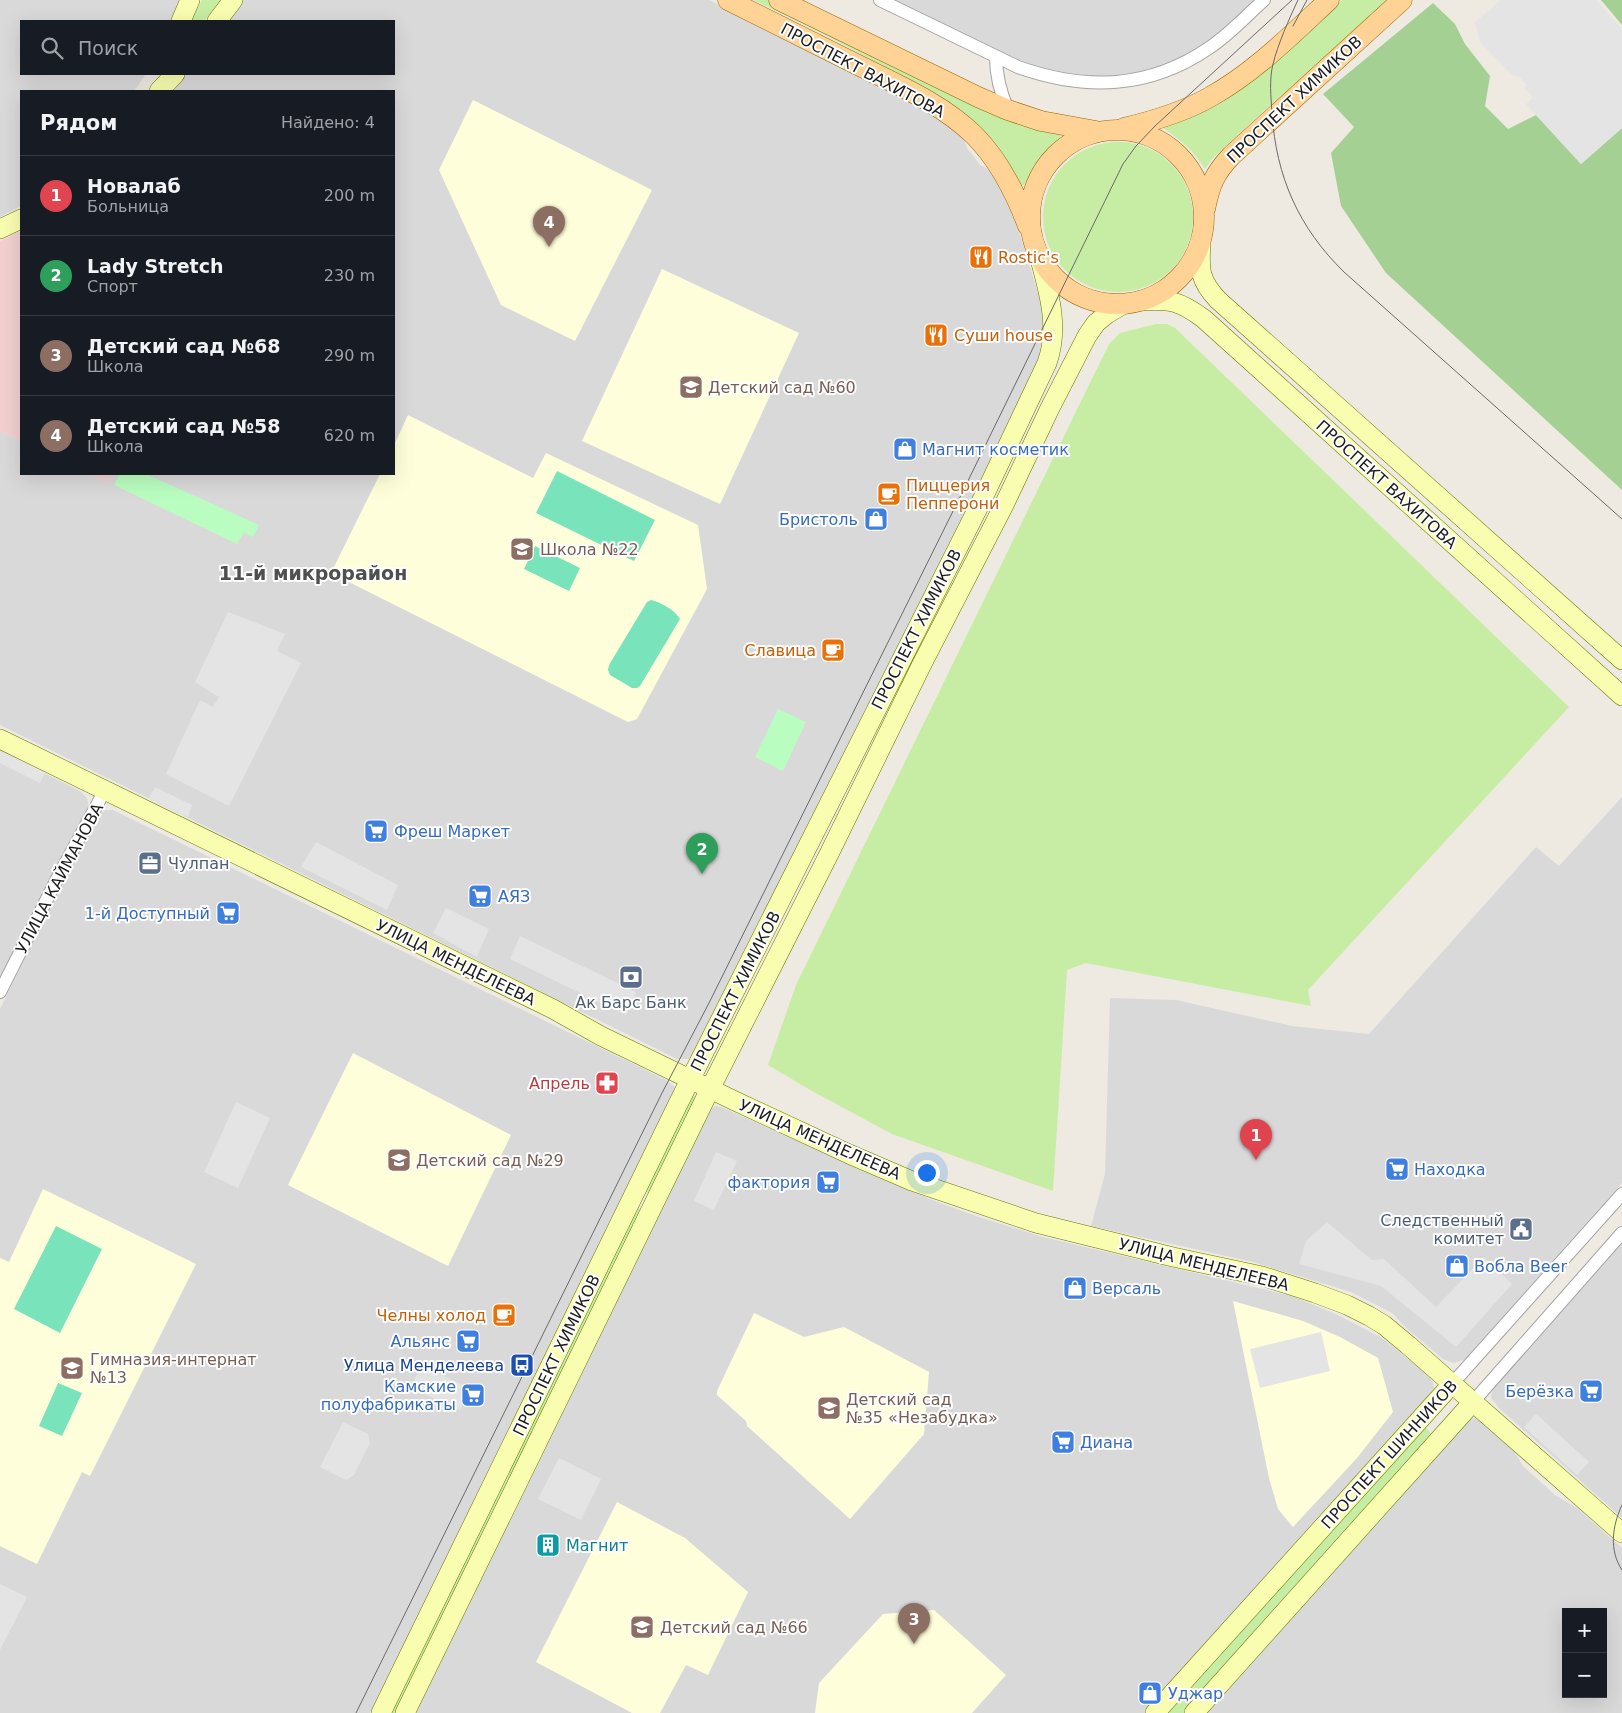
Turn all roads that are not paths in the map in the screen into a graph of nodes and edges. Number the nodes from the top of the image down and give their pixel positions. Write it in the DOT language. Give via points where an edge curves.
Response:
graph roads {
  1 [pos="190,0"];
  2 [pos="233,0"];
  3 [pos="728,0"];
  4 [pos="779,0"];
  5 [pos="880,0"];
  6 [pos="1264,0"];
  7 [pos="1329,0"];
  8 [pos="1402,0"];
  9 [pos="180,20"];
  10 [pos="218,20"];
  11 [pos="996,57"];
  12 [pos="156,75"];
  13 [pos="174,75"];
  14 [pos="149,90"];
  15 [pos="160,90"];
  16 [pos="1008,110"];
  17 [pos="1106,130"];
  18 [pos="1204,209"];
  19 [pos="20,220"];
  20 [pos="0,229"];
  21 [pos="1031,232"];
  22 [pos="1201,245"];
  23 [pos="1042,263"];
  24 [pos="1131,303"];
  25 [pos="1622,660"];
  26 [pos="1622,696"];
  27 [pos="0,739"];
  28 [pos="105,790"];
  29 [pos="810,844"];
  30 [pos="830,852"];
  31 [pos="0,992"];
  32 [pos="690,1079"];
  33 [pos="710,1089"];
  34 [pos="643,1175"];
  35 [pos="663,1189"];
  36 [pos="1622,1194"];
  37 [pos="1622,1233"];
  38 [pos="1452,1384"];
  39 [pos="1472,1402"];
  40 [pos="1428,1411"];
  41 [pos="1448,1429"];
  42 [pos="1622,1533"];
  43 [pos="381,1713"];
  44 [pos="405,1713"];
  45 [pos="1155,1713"];
  46 [pos="1194,1713"];
  1 -- 9 [label="main road"];
  2 -- 10 [label="main road"];
  3 -- 21 [label="main road, ПРОСПЕКТ ВАХИТОВА" via="915,94 956,120 994,160 1021,207"];
  4 -- 16 [label="main road, ПРОСПЕКТ ВАХИТОВА"];
  5 -- 11 [label="street"];
  6 -- 11 [label="street" via="1198,55 1160,73 1132,80 1105,84 1079,82 1039,74"];
  7 -- 17 [label="main road" via="1266,57 1210,97 1137,125"];
  8 -- 18 [label="main road, ПРОСПЕКТ ХИМИКОВ" via="1231,156 1218,170"];
  11 -- 16 [label="street" via="996,73"];
  12 -- 14 [label="main road"];
  13 -- 15 [label="main road"];
  16 -- 17 [label="main road, ПРОСПЕКТ ВАХИТОВА" via="1041,121"];
  17 -- 18 [label="main road, ПРОСПЕКТ ВАХИТОВА" via="1146,134 1176,153 1198,186"];
  17 -- 21 [label="main road, ПРОСПЕКТ ВАХИТОВА" via="1074,141 1056,153 1042,170 1030,207"];
  18 -- 22 [label="main road, ПРОСПЕКТ ВАХИТОВА"];
  19 -- 20 [label="main road"];
  21 -- 23 [label="main road, ПРОСПЕКТ ВАХИТОВА"];
  22 -- 24 [label="main road, ПРОСПЕКТ ВАХИТОВА" via="1175,283"];
  22 -- 25 [label="main road, ПРОСПЕКТ ВАХИТОВА" via="1201,273 1208,290 1218,300"];
  23 -- 24 [label="main road, ПРОСПЕКТ ВАХИТОВА" via="1058,283 1073,293 1100,303"];
  23 -- 29 [label="main road, ПРОСПЕКТ ХИМИКОВ" via="1050,300 1052,351 983,498"];
  24 -- 26 [label="main road, ПРОСПЕКТ ВАХИТОВА" via="1170,300 1186,306 1204,319"];
  24 -- 30 [label="main road, ПРОСПЕКТ ХИМИКОВ" via="1107,314 1087,336"];
  27 -- 28 [label="main road, УЛИЦА МЕНДЕЛЕЕВА"];
  28 -- 31 [label="street, УЛИЦА КАЙМАНОВА"];
  28 -- 32 [label="main road, УЛИЦА МЕНДЕЛЕЕВА"];
  29 -- 30 [label="main road"];
  29 -- 32 [label="main road, ПРОСПЕКТ ХИМИКОВ"];
  30 -- 33 [label="main road, ПРОСПЕКТ ХИМИКОВ"];
  32 -- 33 [label="main road, УЛИЦА МЕНДЕЛЕЕВА"];
  32 -- 34 [label="main road, ПРОСПЕКТ ХИМИКОВ"];
  33 -- 35 [label="main road, ПРОСПЕКТ ХИМИКОВ"];
  33 -- 38 [label="main road, УЛИЦА МЕНДЕЛЕЕВА" via="867,1161 998,1211 1092,1237 1262,1276 1347,1305 1384,1325"];
  34 -- 35 [label="main road" via="640,1190 643,1198 651,1199"];
  34 -- 43 [label="main road, ПРОСПЕКТ ХИМИКОВ"];
  35 -- 44 [label="main road, ПРОСПЕКТ ХИМИКОВ"];
  36 -- 38 [label="street, ПРОСПЕКТ ШИННИКОВ"];
  37 -- 39 [label="street, ПРОСПЕКТ ШИННИКОВ"];
  38 -- 39 [label="main road, УЛИЦА МЕНДЕЛЕЕВА"];
  38 -- 40 [label="main road, ПРОСПЕКТ ШИННИКОВ"];
  39 -- 41 [label="main road, ПРОСПЕКТ ШИННИКОВ"];
  39 -- 42 [label="main road, УЛИЦА МЕНДЕЛЕЕВА"];
  40 -- 41 [label="main road" via="1437,1411 1446,1418"];
  40 -- 45 [label="main road, ПРОСПЕКТ ШИННИКОВ"];
  41 -- 46 [label="main road, ПРОСПЕКТ ШИННИКОВ"];
}
